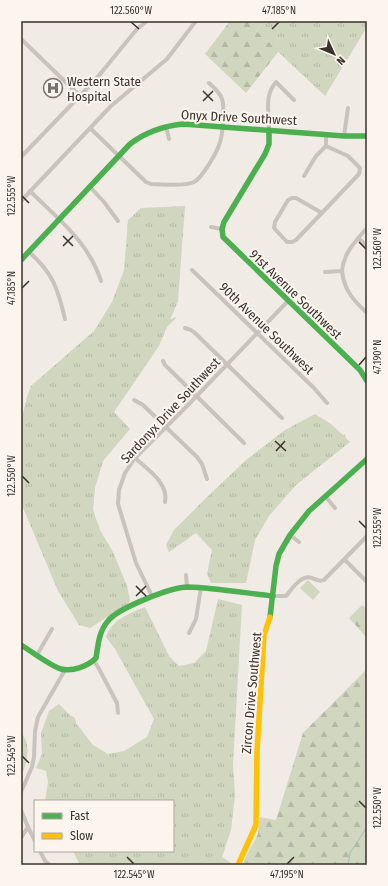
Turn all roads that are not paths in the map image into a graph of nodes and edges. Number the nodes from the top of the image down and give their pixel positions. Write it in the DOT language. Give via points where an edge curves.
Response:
graph roads {
  1 [pos="147,21"];
  2 [pos="196,21"];
  3 [pos="21,39"];
  4 [pos="209,82"];
  5 [pos="80,96"];
  6 [pos="294,100"];
  7 [pos="348,108"];
  8 [pos="166,126"];
  9 [pos="222,126"];
  10 [pos="91,129"];
  11 [pos="269,130"];
  12 [pos="326,134"];
  13 [pos="344,136"];
  14 [pos="367,136"];
  15 [pos="169,139"];
  16 [pos="326,146"];
  17 [pos="119,156"];
  18 [pos="21,157"];
  19 [pos="304,176"];
  20 [pos="90,187"];
  21 [pos="30,191"];
  22 [pos="21,201"];
  23 [pos="322,213"];
  24 [pos="59,220"];
  25 [pos="118,221"];
  26 [pos="211,227"];
  27 [pos="367,228"];
  28 [pos="222,229"];
  29 [pos="358,238"];
  30 [pos="367,246"];
  31 [pos="29,252"];
  32 [pos="21,260"];
  33 [pos="192,270"];
  34 [pos="342,271"];
  35 [pos="325,272"];
  36 [pos="101,281"];
  37 [pos="288,301"];
  38 [pos="367,313"];
  39 [pos="65,319"];
  40 [pos="185,328"];
  41 [pos="257,333"];
  42 [pos="163,361"];
  43 [pos="227,364"];
  44 [pos="367,381"];
  45 [pos="197,396"];
  46 [pos="134,400"];
  47 [pos="326,403"];
  48 [pos="282,418"];
  49 [pos="165,426"];
  50 [pos="244,443"];
  51 [pos="135,458"];
  52 [pos="367,459"];
  53 [pos="207,479"];
  54 [pos="324,496"];
  55 [pos="165,502"];
  56 [pos="335,508"];
  57 [pos="290,534"];
  58 [pos="367,536"];
  59 [pos="299,542"];
  60 [pos="345,560"];
  61 [pos="186,575"];
  62 [pos="367,582"];
  63 [pos="186,587"];
  64 [pos="201,588"];
  65 [pos="152,596"];
  66 [pos="273,596"];
  67 [pos="52,629"];
  68 [pos="189,633"];
  69 [pos="21,645"];
  70 [pos="37,655"];
  71 [pos="94,661"];
  72 [pos="65,670"];
  73 [pos="118,713"];
  74 [pos="21,792"];
  75 [pos="21,810"];
  76 [pos="28,827"];
  77 [pos="21,838"];
  78 [pos="34,839"];
  79 [pos="40,852"];
  80 [pos="50,865"];
  81 [pos="238,865"];
  1 -- 5 [label="street" via="137,29"];
  2 -- 10 [label="street" via="167,59 119,99"];
  3 -- 5 [label="street"];
  4 -- 9 [label="street" via="222,98"];
  5 -- 18 [label="street"];
  6 -- 11 [label="street" via="276,82 270,89"];
  7 -- 13 [label="street"];
  8 -- 9 [label="street, Onyx Drive Southwest"];
  8 -- 15 [label="street"];
  8 -- 17 [label="street, Onyx Drive Southwest" via="141,136"];
  9 -- 11 [label="street, Onyx Drive Southwest"];
  9 -- 17 [label="street" via="218,147 200,177 189,184 148,183"];
  10 -- 17 [label="street"];
  10 -- 21 [label="street"];
  11 -- 12 [label="street, Onyx Drive Southwest"];
  11 -- 28 [label="street" via="266,154"];
  12 -- 13 [label="street, Onyx Drive Southwest"];
  12 -- 16 [label="street"];
  13 -- 14 [label="street, Onyx Drive Southwest"];
  16 -- 19 [label="street" via="316,156"];
  16 -- 23 [label="street" via="348,156 360,168 359,174"];
  17 -- 20 [label="street, Onyx Drive Southwest"];
  20 -- 24 [label="street, Onyx Drive Southwest"];
  20 -- 25 [label="street"];
  21 -- 22 [label="street"];
  21 -- 24 [label="street"];
  23 -- 23 [label="street" via="294,242 287,242 274,228 275,222 291,198 296,198"];
  24 -- 31 [label="street, Onyx Drive Southwest"];
  24 -- 36 [label="street" via="76,235 88,252"];
  26 -- 28 [label="street"];
  27 -- 29 [label="street"];
  28 -- 37 [label="street, 91st Avenue Southwest" via="226,240"];
  29 -- 30 [label="street"];
  29 -- 34 [label="street" via="346,254"];
  31 -- 32 [label="street, Onyx Drive Southwest"];
  31 -- 39 [label="street" via="41,262 52,278"];
  33 -- 41 [label="street, 90th Avenue Southwest"];
  34 -- 35 [label="street"];
  34 -- 38 [label="street" via="347,291"];
  37 -- 41 [label="street, Sardonyx Drive Southwest"];
  37 -- 44 [label="street, 91st Avenue Southwest" via="360,370"];
  40 -- 43 [label="street" via="195,333"];
  41 -- 43 [label="street, Sardonyx Drive Southwest"];
  41 -- 47 [label="street, 90th Avenue Southwest"];
  42 -- 45 [label="street"];
  43 -- 45 [label="street, Sardonyx Drive Southwest"];
  43 -- 48 [label="street"];
  45 -- 49 [label="street, Sardonyx Drive Southwest"];
  45 -- 50 [label="street"];
  46 -- 49 [label="street"];
  49 -- 51 [label="street, Sardonyx Drive Southwest"];
  49 -- 53 [label="street" via="199,459"];
  51 -- 55 [label="street" via="162,484 166,494"];
  51 -- 65 [label="street, Sardonyx Drive Southwest" via="121,481 118,504 136,563"];
  52 -- 54 [label="street, Zircon Drive Southwest"];
  54 -- 56 [label="street"];
  54 -- 57 [label="street, Zircon Drive Southwest"];
  57 -- 59 [label="street"];
  57 -- 66 [label="street, Zircon Drive Southwest" via="279,554"];
  58 -- 60 [label="street"];
  60 -- 62 [label="street"];
  60 -- 66 [label="street" via="324,580 303,578 286,596"];
  61 -- 63 [label="street"];
  63 -- 64 [label="street"];
  63 -- 65 [label="street" via="174,588"];
  64 -- 66 [label="street"];
  64 -- 68 [label="street" via="196,619"];
  65 -- 71 [label="street" via="107,621 100,633"];
  66 -- 81 [label="street, Zircon Drive Southwest" via="271,614 264,635 257,752 256,825"];
  67 -- 70 [label="street"];
  69 -- 70 [label="street"];
  70 -- 72 [label="street"];
  71 -- 72 [label="street" via="73,670"];
  71 -- 73 [label="street" via="117,703"];
  72 -- 74 [label="street" via="38,717 34,757"];
  75 -- 76 [label="street"];
  76 -- 77 [label="street"];
  76 -- 78 [label="street"];
  79 -- 80 [label="street"];
}
